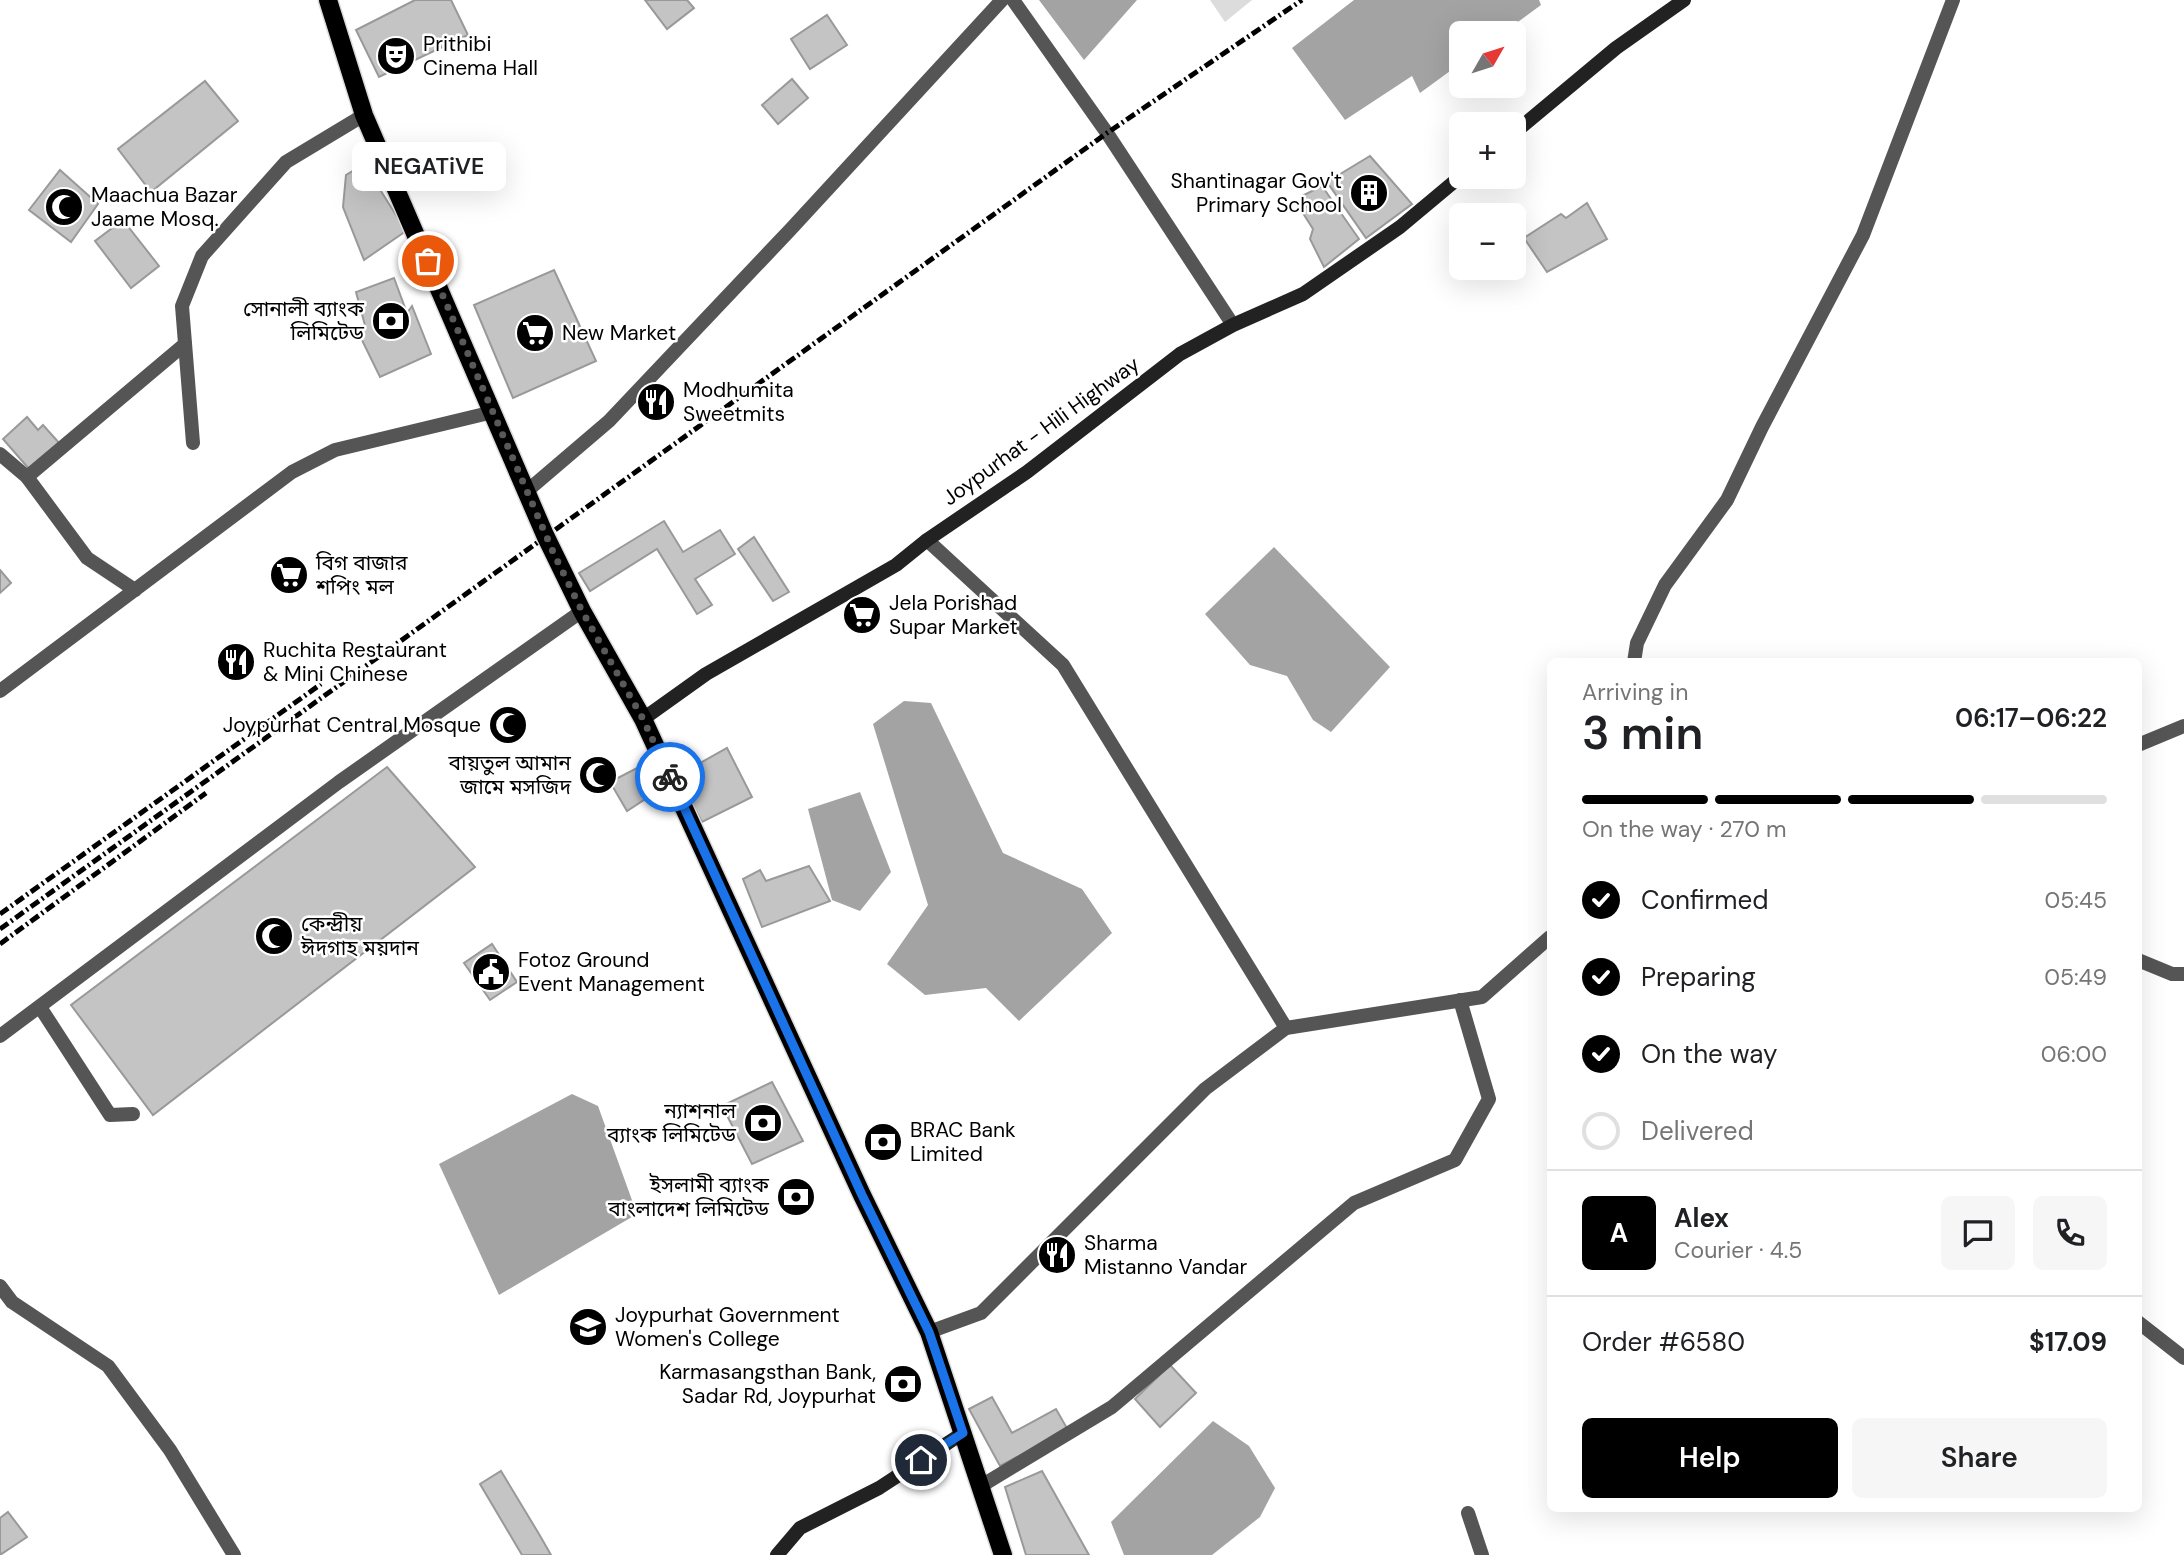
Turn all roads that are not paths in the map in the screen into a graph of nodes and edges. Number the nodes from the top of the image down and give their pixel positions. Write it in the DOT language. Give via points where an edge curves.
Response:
graph roads {
  1 [pos="328,0"];
  2 [pos="1002,0"];
  3 [pos="1013,0"];
  4 [pos="1684,0"];
  5 [pos="1953,0"];
  6 [pos="364,115"];
  7 [pos="1526,123"];
  8 [pos="1449,186"];
  9 [pos="1233,325"];
  10 [pos="185,344"];
  11 [pos="493,412"];
  12 [pos="193,443"];
  13 [pos="0,454"];
  14 [pos="27,477"];
  15 [pos="527,491"];
  16 [pos="927,540"];
  17 [pos="135,590"];
  18 [pos="582,611"];
  19 [pos="1635,658"];
  20 [pos="0,691"];
  21 [pos="643,719"];
  22 [pos="2184,726"];
  23 [pos="2142,742"];
  24 [pos="1547,940"];
  25 [pos="2142,962"];
  26 [pos="2184,974"];
  27 [pos="1460,1000"];
  28 [pos="40,1007"];
  29 [pos="1286,1028"];
  30 [pos="0,1036"];
  31 [pos="133,1114"];
  32 [pos="0,1286"];
  33 [pos="2142,1325"];
  34 [pos="929,1332"];
  35 [pos="2184,1358"];
  36 [pos="963,1433"];
  37 [pos="981,1486"];
  38 [pos="1468,1513"];
  39 [pos="233,1555"];
  40 [pos="776,1555"];
  41 [pos="1003,1555"];
  42 [pos="1482,1555"];
  1 -- 6 [label="main road"];
  2 -- 15 [label="street" via="609,421"];
  3 -- 9 [label="street"];
  4 -- 7 [label="main road" via="1616,48"];
  5 -- 19 [label="street" via="1863,235 1727,500 1665,585 1637,643"];
  6 -- 10 [label="street" via="286,162 202,256 182,306"];
  6 -- 11 [label="main road"];
  8 -- 9 [label="main road, Joypurhat - Hili Highway" via="1400,227 1303,294"];
  9 -- 16 [label="main road, Joypurhat - Hili Highway" via="1180,354 1027,472"];
  10 -- 12 [label="street"];
  10 -- 14 [label="street"];
  11 -- 15 [label="main road"];
  11 -- 17 [label="street" via="335,450 292,472"];
  13 -- 14 [label="street"];
  14 -- 17 [label="street" via="87,558"];
  15 -- 18 [label="main road"];
  16 -- 21 [label="main road, Joypurhat - Hili Highway" via="896,565 706,674"];
  16 -- 29 [label="street" via="1063,665"];
  17 -- 20 [label="street"];
  18 -- 21 [label="main road"];
  18 -- 28 [label="street" via="339,782"];
  21 -- 34 [label="main road"];
  22 -- 23 [label="street"];
  24 -- 27 [label="street" via="1482,997"];
  25 -- 26 [label="street"];
  27 -- 29 [label="street"];
  27 -- 37 [label="street" via="1489,1100 1455,1160 1354,1203 1112,1407"];
  28 -- 30 [label="street"];
  28 -- 31 [label="street" via="110,1115"];
  29 -- 34 [label="street" via="1205,1089 981,1313"];
  32 -- 39 [label="street" via="12,1302 108,1366 170,1450"];
  33 -- 35 [label="street"];
  34 -- 36 [label="main road"];
  36 -- 37 [label="main road"];
  36 -- 40 [label="main road" via="879,1488 800,1528"];
  37 -- 41 [label="main road"];
  38 -- 42 [label="street"];
}
